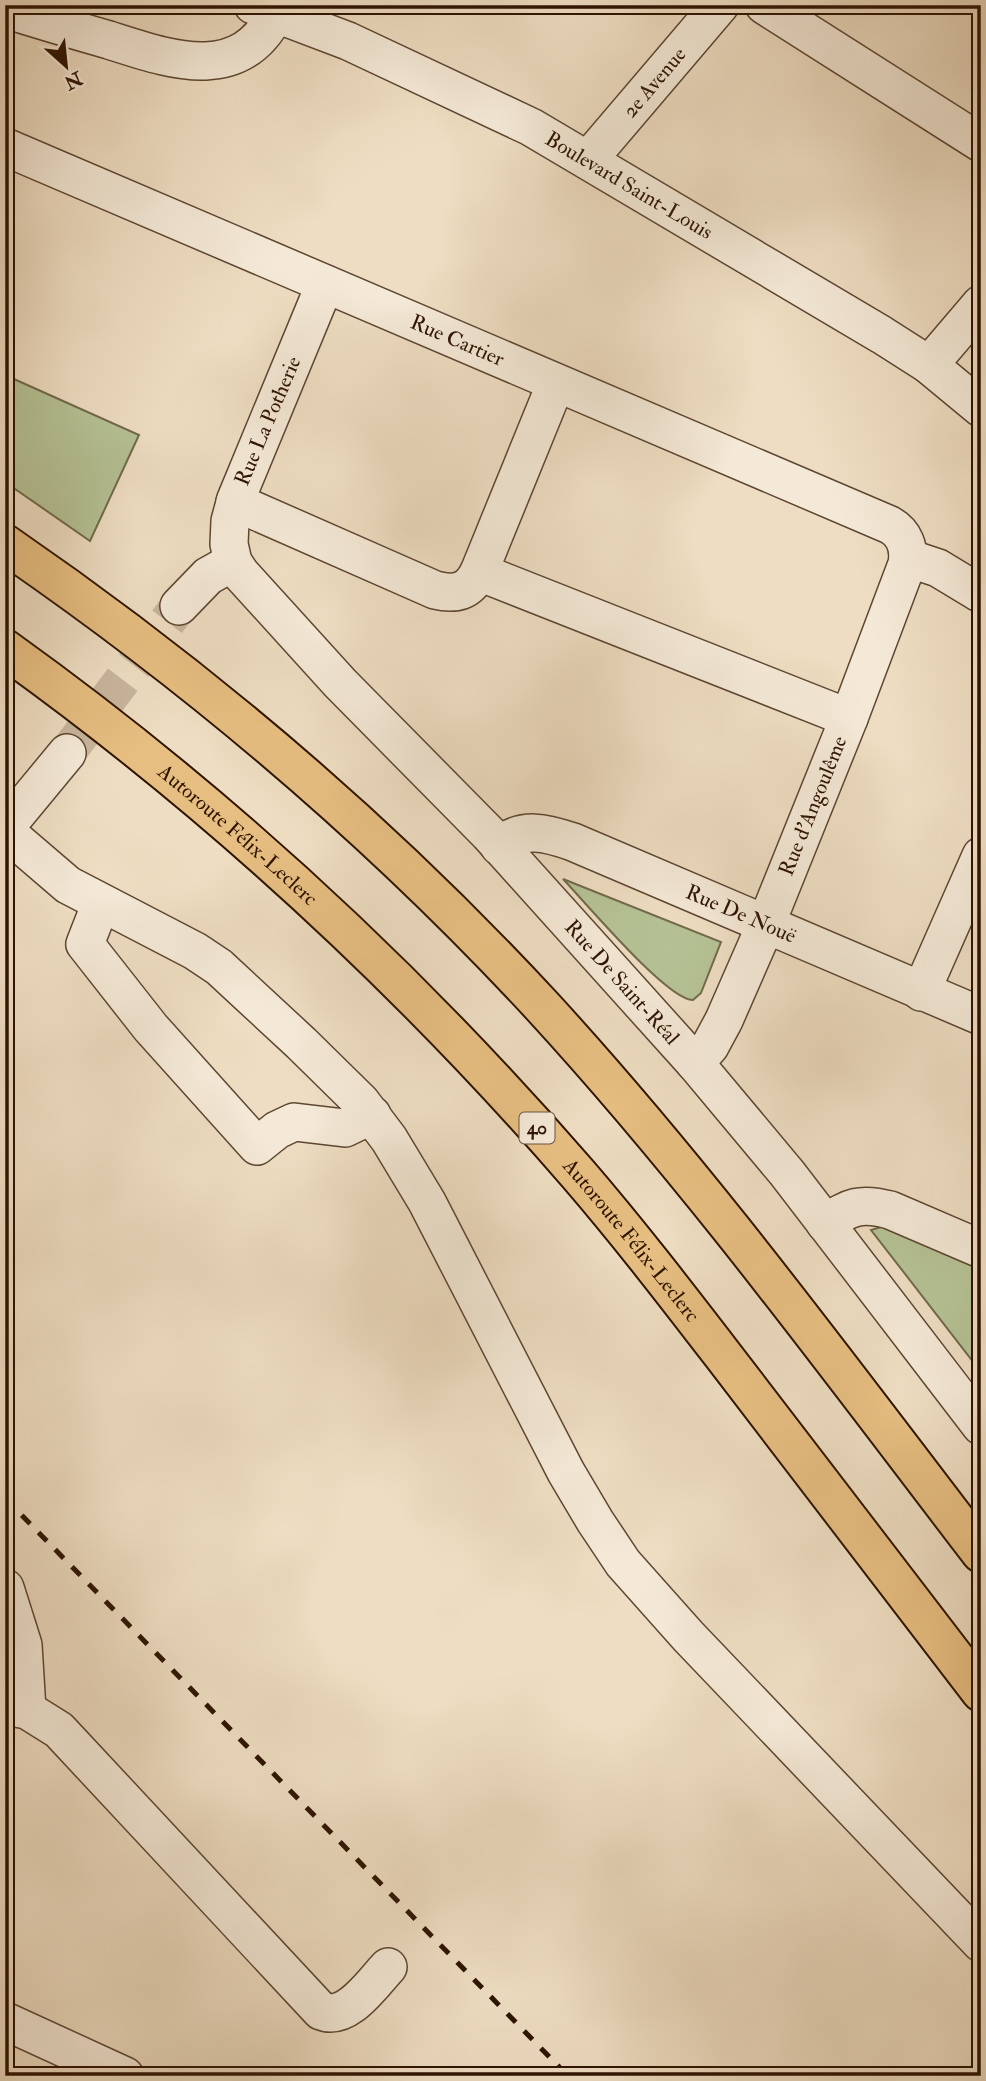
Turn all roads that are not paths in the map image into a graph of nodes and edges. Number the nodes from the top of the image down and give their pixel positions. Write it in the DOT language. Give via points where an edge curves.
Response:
graph roads {
  1 [pos="720,5"];
  2 [pos="764,5"];
  3 [pos="5,9"];
  4 [pos="265,9"];
  5 [pos="981,143"];
  6 [pos="5,146"];
  7 [pos="588,160"];
  8 [pos="325,284"];
  9 [pos="981,304"];
  10 [pos="929,365"];
  11 [pos="556,383"];
  12 [pos="981,408"];
  13 [pos="235,502"];
  14 [pos="5,544"];
  15 [pos="906,549"];
  16 [pos="233,562"];
  17 [pos="479,572"];
  18 [pos="981,594"];
  19 [pos="179,606"];
  20 [pos="5,649"];
  21 [pos="849,718"];
  22 [pos="66,752"];
  23 [pos="5,829"];
  24 [pos="499,846"];
  25 [pos="981,856"];
  26 [pos="101,904"];
  27 [pos="766,924"];
  28 [pos="921,992"];
  29 [pos="981,1016"];
  30 [pos="695,1063"];
  31 [pos="372,1115"];
  32 [pos="825,1223"];
  33 [pos="981,1249"];
  34 [pos="981,1426"];
  35 [pos="981,1553"];
  36 [pos="5,1588"];
  37 [pos="981,1692"];
  38 [pos="16,1708"];
  39 [pos="981,1943"];
  40 [pos="387,1967"];
  41 [pos="5,2021"];
  42 [pos="125,2076"];
  1 -- 7 [label="street, 2e Avenue"];
  2 -- 5 [label="street"];
  3 -- 4 [label="street" via="168,58 200,63 231,56 262,37"];
  4 -- 7 [label="street, Boulevard Saint-Louis" via="470,97"];
  6 -- 8 [label="street, Rue Cartier"];
  7 -- 10 [label="street, Boulevard Saint-Louis"];
  8 -- 11 [label="street, Rue Cartier"];
  8 -- 13 [label="street, Rue La Potherie"];
  9 -- 10 [label="street"];
  10 -- 12 [label="street, Boulevard Saint-Louis"];
  11 -- 15 [label="street, Rue Cartier" via="890,525 898,530"];
  11 -- 17 [label="street"];
  13 -- 16 [label="street, Rue La Potherie" via="229,537"];
  13 -- 17 [label="street" via="435,590 465,590"];
  14 -- 35 [label="highway" via="142,643 281,755 392,855 499,961 704,1196"];
  15 -- 18 [label="street, Rue Cartier"];
  15 -- 21 [label="street, Rue d'Angoulême"];
  16 -- 19 [label="street" via="208,576"];
  16 -- 24 [label="street, Rue De Saint-Réal" via="340,683"];
  17 -- 21 [label="street"];
  20 -- 37 [label="highway, Autoroute Félix-Leclerc / 40" via="122,735 275,864 473,1057 642,1251"];
  21 -- 27 [label="street, Rue d'Angoulême"];
  22 -- 23 [label="street"];
  23 -- 26 [label="street" via="54,875"];
  24 -- 27 [label="street, Rue De Nouë" via="522,832 562,838"];
  24 -- 30 [label="street, Rue De Saint-Réal"];
  25 -- 28 [label="street"];
  26 -- 31 [label="street" via="219,967"];
  26 -- 31 [label="street" via="85,944 151,1028 257,1146 294,1122 345,1128"];
  27 -- 28 [label="street, Rue De Nouë"];
  27 -- 30 [label="street, Rue d'Angoulême" via="721,1027"];
  28 -- 29 [label="street, Rue De Nouë"];
  30 -- 32 [label="street, Rue De Saint-Réal"];
  31 -- 39 [label="street" via="427,1202 571,1480 623,1563"];
  32 -- 33 [label="street" via="860,1205 875,1206"];
  32 -- 34 [label="street, Rue De Saint-Réal"];
  36 -- 38 [label="street" via="23,1645"];
  38 -- 40 [label="street" via="59,1730 316,2008 331,2014 346,2009"];
  41 -- 42 [label="street"];
}
